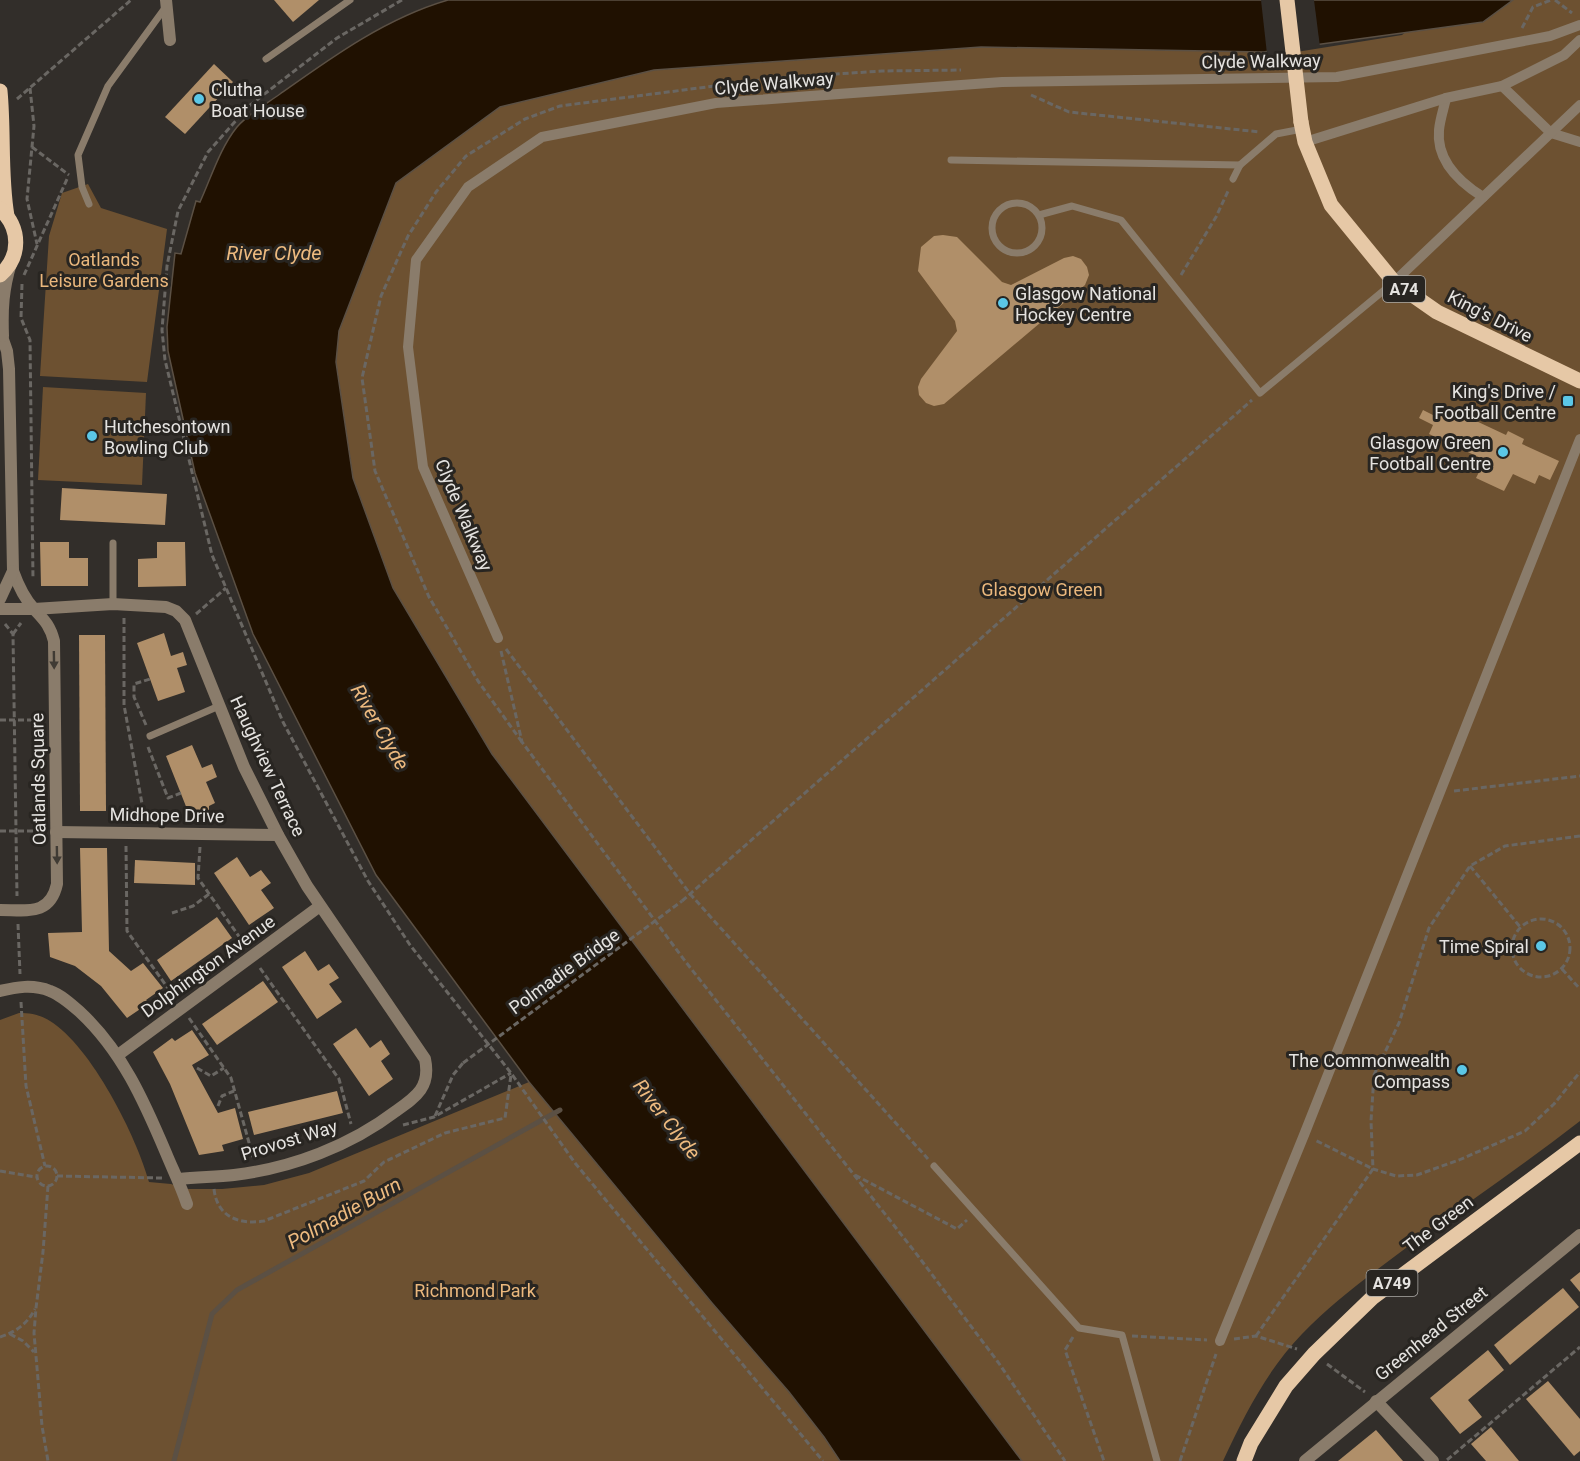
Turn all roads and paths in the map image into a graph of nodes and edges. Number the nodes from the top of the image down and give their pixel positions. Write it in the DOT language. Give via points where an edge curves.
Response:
graph roads {
  1 [pos="131,0"];
  2 [pos="350,0"];
  3 [pos="402,0"];
  4 [pos="1287,0"];
  5 [pos="1553,0"];
  6 [pos="166,3"];
  7 [pos="1580,20"];
  8 [pos="1580,25"];
  9 [pos="170,40"];
  10 [pos="1580,40"];
  11 [pos="1515,43"];
  12 [pos="266,59"];
  13 [pos="965,70"];
  14 [pos="1502,86"];
  15 [pos="30,88"];
  16 [pos="0,91"];
  17 [pos="1030,95"];
  18 [pos="1446,98"];
  19 [pos="1580,105"];
  20 [pos="1,122"];
  21 [pos="1303,131"];
  22 [pos="1551,133"];
  23 [pos="1276,134"];
  24 [pos="1580,142"];
  25 [pos="32,147"];
  26 [pos="951,160"];
  27 [pos="1240,165"];
  28 [pos="1233,179"];
  29 [pos="1483,197"];
  30 [pos="89,204"];
  31 [pos="4,212"];
  32 [pos="1039,215"];
  33 [pos="38,245"];
  34 [pos="12,262"];
  35 [pos="0,275"];
  36 [pos="1394,282"];
  37 [pos="1174,286"];
  38 [pos="1,333"];
  39 [pos="1580,381"];
  40 [pos="1260,393"];
  41 [pos="1580,439"];
  42 [pos="6,493"];
  43 [pos="113,543"];
  44 [pos="13,571"];
  45 [pos="226,588"];
  46 [pos="26,598"];
  47 [pos="0,599"];
  48 [pos="118,604"];
  49 [pos="0,609"];
  50 [pos="34,609"];
  51 [pos="0,618"];
  52 [pos="186,622"];
  53 [pos="498,638"];
  54 [pos="219,706"];
  55 [pos="0,720"];
  56 [pos="14,720"];
  57 [pos="55,720"];
  58 [pos="150,736"];
  59 [pos="522,742"];
  60 [pos="1580,776"];
  61 [pos="1440,792"];
  62 [pos="0,831"];
  63 [pos="16,831"];
  64 [pos="56,832"];
  65 [pos="147,833"];
  66 [pos="278,835"];
  67 [pos="1580,836"];
  68 [pos="126,841"];
  69 [pos="200,842"];
  70 [pos="1470,866"];
  71 [pos="209,894"];
  72 [pos="691,895"];
  73 [pos="320,906"];
  74 [pos="0,910"];
  75 [pos="17,910"];
  76 [pos="172,913"];
  77 [pos="1521,928"];
  78 [pos="252,957"];
  79 [pos="1562,969"];
  80 [pos="20,986"];
  81 [pos="1580,989"];
  82 [pos="0,991"];
  83 [pos="181,1007"];
  84 [pos="419,1049"];
  85 [pos="118,1055"];
  86 [pos="197,1068"];
  87 [pos="224,1068"];
  88 [pos="1580,1072"];
  89 [pos="511,1073"];
  90 [pos="234,1091"];
  91 [pos="218,1106"];
  92 [pos="1304,1135"];
  93 [pos="356,1138"];
  94 [pos="1580,1143"];
  95 [pos="45,1166"];
  96 [pos="934,1166"];
  97 [pos="1373,1169"];
  98 [pos="256,1170"];
  99 [pos="0,1171"];
  100 [pos="854,1175"];
  101 [pos="57,1176"];
  102 [pos="36,1177"];
  103 [pos="212,1177"];
  104 [pos="179,1179"];
  105 [pos="48,1186"];
  106 [pos="188,1204"];
  107 [pos="975,1212"];
  108 [pos="1580,1235"];
  109 [pos="36,1308"];
  110 [pos="1079,1328"];
  111 [pos="10,1334"];
  112 [pos="1256,1336"];
  113 [pos="0,1337"];
  114 [pos="1220,1341"];
  115 [pos="1580,1347"];
  116 [pos="34,1353"];
  117 [pos="1314,1354"];
  118 [pos="1376,1401"];
  119 [pos="48,1461"];
  120 [pos="823,1461"];
  121 [pos="1065,1461"];
  122 [pos="1104,1461"];
  123 [pos="1158,1461"];
  124 [pos="1180,1461"];
  125 [pos="1244,1461"];
  126 [pos="1305,1461"];
  127 [pos="1433,1461"];
  128 [pos="1446,1461"];
  1 -- 15 [label="path"];
  2 -- 12 [label="lane"];
  3 -- 45 [label="path" via="337,38 249,106 208,152 178,211 167,266 162,330 165,360 212,555"];
  4 -- 21 [label="main road, King's Drive, bridge"];
  5 -- 7 [label="path"];
  5 -- 11 [label="path" via="1533,7"];
  6 -- 9 [label="street"];
  6 -- 30 [label="lane" via="108,87 78,155 82,187"];
  8 -- 11 [label="street, Clyde Walkway"];
  10 -- 14 [label="street" via="1564,55"];
  11 -- 53 [label="street, Clyde Walkway" via="1337,77 1002,82 716,103 542,137 468,187 416,260 408,347 423,467"];
  13 -- 59 [label="path" via="776,78 560,106 525,119 465,156 436,192 408,236 381,296 362,378 375,471 429,597 478,681"];
  14 -- 18 [label="street"];
  14 -- 22 [label="street"];
  15 -- 20 [label="path"];
  15 -- 25 [label="path"];
  16 -- 20 [label="main road"];
  17 -- 23 [label="path" via="1069,112"];
  18 -- 21 [label="street"];
  18 -- 29 [label="street" via="1438,131 1442,158 1465,185"];
  19 -- 22 [label="street"];
  20 -- 31 [label="main road"];
  21 -- 23 [label="lane"];
  21 -- 36 [label="main road, King's Drive / A74" via="1331,205"];
  22 -- 24 [label="street"];
  22 -- 29 [label="street"];
  23 -- 27 [label="lane"];
  25 -- 33 [label="path" via="27,199"];
  25 -- 33 [label="path" via="69,175"];
  26 -- 27 [label="lane"];
  27 -- 28 [label="lane"];
  28 -- 37 [label="path" via="1216,217"];
  29 -- 36 [label="street"];
  31 -- 34 [label="main road" via="17,241"];
  32 -- 32 [label="lane" via="1043,231 1029,251 1006,251 994,239 996,214 1010,204 1026,204"];
  32 -- 37 [label="lane" via="1072,206 1121,220"];
  33 -- 46 [label="path" via="22,279 21,318 30,340 31,419 33,581"];
  34 -- 35 [label="main road"];
  34 -- 38 [label="street" via="3,289"];
  36 -- 39 [label="main road, King's Drive / A74" via="1437,312"];
  36 -- 40 [label="lane"];
  37 -- 40 [label="lane"];
  38 -- 42 [label="street" via="9,369"];
  40 -- 72 [label="path, Polmadie Bridge"];
  41 -- 61 [label="street"];
  42 -- 44 [label="street"];
  43 -- 48 [label="lane"];
  44 -- 46 [label="street, Oatlands Square"];
  44 -- 47 [label="street"];
  45 -- 52 [label="path"];
  45 -- 89 [label="path" via="283,722 368,881 410,945"];
  46 -- 50 [label="street, Oatlands Square"];
  48 -- 50 [label="street"];
  48 -- 52 [label="street" via="166,607"];
  48 -- 65 [label="path" via="124,705"];
  49 -- 50 [label="street"];
  50 -- 57 [label="street, Oatlands Square, one-way" via="48,623 54,640"];
  51 -- 56 [label="path" via="13,633"];
  52 -- 54 [label="street, Haughview Terrace"];
  53 -- 59 [label="path"];
  53 -- 72 [label="path"];
  54 -- 58 [label="lane"];
  54 -- 66 [label="street, Haughview Terrace"];
  55 -- 56 [label="path"];
  56 -- 57 [label="path"];
  56 -- 63 [label="path"];
  57 -- 64 [label="street, Oatlands Square"];
  59 -- 100 [label="path" via="685,961"];
  60 -- 61 [label="path"];
  61 -- 92 [label="street"];
  62 -- 63 [label="path"];
  63 -- 64 [label="path"];
  63 -- 75 [label="path"];
  64 -- 65 [label="street, Midhope Drive"];
  64 -- 75 [label="street, Oatlands Square, one-way" via="55,894 44,907"];
  65 -- 66 [label="street, Midhope Drive"];
  66 -- 73 [label="street, Haughview Terrace"];
  67 -- 70 [label="path" via="1505,846"];
  68 -- 83 [label="path" via="127,931"];
  69 -- 71 [label="path" via="198,878"];
  70 -- 77 [label="path"];
  70 -- 97 [label="path" via="1429,928 1399,1023 1374,1075"];
  71 -- 76 [label="path" via="193,906"];
  71 -- 78 [label="path"];
  72 -- 89 [label="path, Polmadie Bridge, bridge" via="463,1063 453,1075 434,1118"];
  72 -- 96 [label="path"];
  73 -- 78 [label="street, Dolphington Avenue"];
  73 -- 84 [label="street, Haughview Terrace"];
  74 -- 75 [label="street, Oatlands Square"];
  75 -- 80 [label="path"];
  77 -- 79 [label="path" via="1515,934 1512,948 1521,969 1534,976 1549,976"];
  77 -- 79 [label="path" via="1544,919 1562,927 1571,950"];
  78 -- 83 [label="street, Dolphington Avenue"];
  78 -- 93 [label="path" via="339,1079"];
  79 -- 81 [label="path"];
  80 -- 82 [label="street"];
  80 -- 85 [label="street" via="50,990 69,1002"];
  80 -- 95 [label="path" via="26,1086"];
  83 -- 85 [label="street, Dolphington Avenue"];
  83 -- 87 [label="path"];
  84 -- 93 [label="street, Provost Way" via="427,1071 422,1089"];
  85 -- 104 [label="street" via="144,1100"];
  86 -- 87 [label="path" via="211,1076"];
  87 -- 90 [label="path"];
  88 -- 97 [label="path" via="1525,1131 1417,1175 1396,1176"];
  89 -- 103 [label="path" via="505,1118 445,1133 384,1162 364,1181 264,1221 239,1222 225,1214 214,1198"];
  89 -- 120 [label="path" via="575,1163"];
  90 -- 91 [label="path" via="222,1096"];
  90 -- 98 [label="path"];
  92 -- 97 [label="path"];
  92 -- 114 [label="street"];
  93 -- 98 [label="street, Provost Way" via="315,1155"];
  94 -- 117 [label="main road, The Green / A749" via="1372,1298"];
  95 -- 101 [label="path" via="53,1168"];
  95 -- 102 [label="path"];
  96 -- 107 [label="lane"];
  97 -- 112 [label="path"];
  98 -- 103 [label="street, Provost Way"];
  99 -- 102 [label="path"];
  100 -- 107 [label="path" via="957,1229"];
  100 -- 121 [label="path" via="998,1362"];
  101 -- 104 [label="path"];
  101 -- 105 [label="path"];
  102 -- 105 [label="path"];
  103 -- 104 [label="street, Provost Way"];
  104 -- 106 [label="street"];
  105 -- 109 [label="path"];
  107 -- 110 [label="lane"];
  108 -- 118 [label="street, Greenhead Street"];
  109 -- 111 [label="path" via="30,1320"];
  109 -- 116 [label="path"];
  110 -- 122 [label="path" via="1065,1350"];
  110 -- 123 [label="lane" via="1122,1335"];
  111 -- 113 [label="path"];
  111 -- 116 [label="path"];
  114 -- 124 [label="path"];
  115 -- 128 [label="path"];
  116 -- 119 [label="path"];
  117 -- 118 [label="path"];
  117 -- 125 [label="main road, The Green / A749" via="1286,1386"];
  118 -- 126 [label="street, Greenhead Street"];
  118 -- 127 [label="street"];
}
